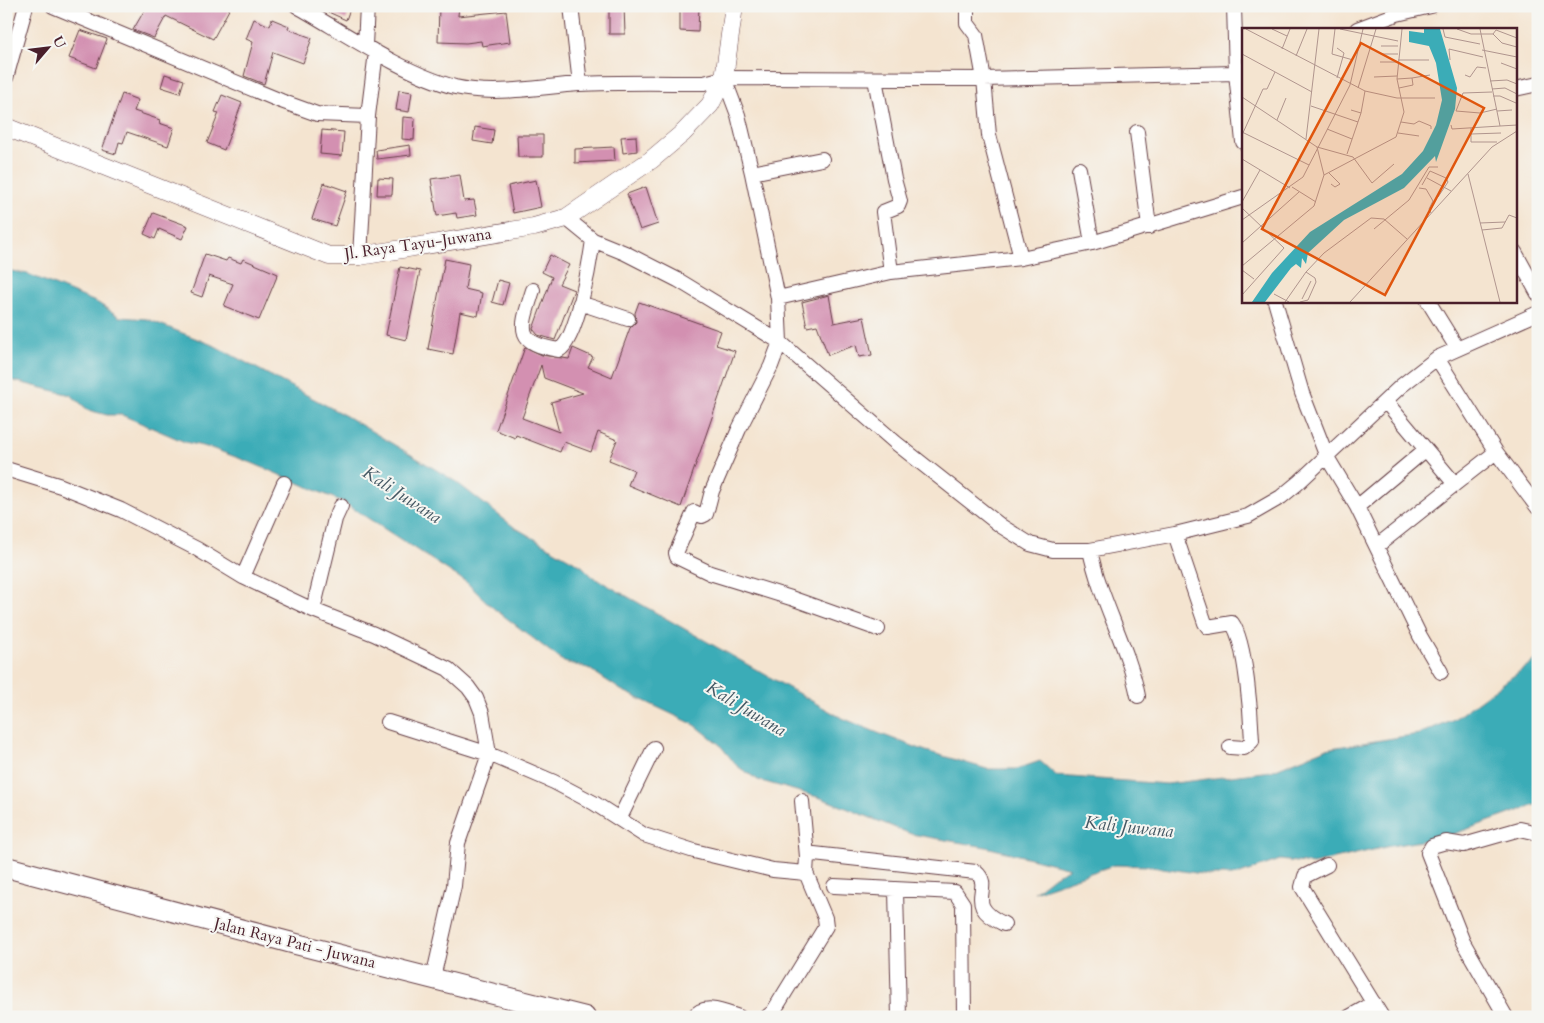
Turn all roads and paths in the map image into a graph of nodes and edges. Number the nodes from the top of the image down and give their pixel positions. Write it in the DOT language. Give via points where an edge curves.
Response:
graph roads {
  1 [pos="26,6"];
  2 [pos="53,6"];
  3 [pos="297,6"];
  4 [pos="367,6"];
  5 [pos="571,6"];
  6 [pos="734,6"];
  7 [pos="967,6"];
  8 [pos="1234,6"];
  9 [pos="1431,6"];
  10 [pos="1408,9"];
  11 [pos="1360,28"];
  12 [pos="371,48"];
  13 [pos="1239,71"];
  14 [pos="6,78"];
  15 [pos="724,78"];
  16 [pos="875,79"];
  17 [pos="984,79"];
  18 [pos="580,84"];
  19 [pos="1538,84"];
  20 [pos="1516,89"];
  21 [pos="368,116"];
  22 [pos="6,127"];
  23 [pos="1136,132"];
  24 [pos="1242,138"];
  25 [pos="822,159"];
  26 [pos="1079,169"];
  27 [pos="752,173"];
  28 [pos="1242,197"];
  29 [pos="566,218"];
  30 [pos="1149,226"];
  31 [pos="593,240"];
  32 [pos="1092,243"];
  33 [pos="1516,254"];
  34 [pos="360,256"];
  35 [pos="1021,258"];
  36 [pos="892,272"];
  37 [pos="532,290"];
  38 [pos="1538,294"];
  39 [pos="778,298"];
  40 [pos="1275,302"];
  41 [pos="1429,302"];
  42 [pos="580,303"];
  43 [pos="1538,313"];
  44 [pos="628,319"];
  45 [pos="780,342"];
  46 [pos="1457,348"];
  47 [pos="1437,358"];
  48 [pos="1386,402"];
  49 [pos="1425,450"];
  50 [pos="1496,452"];
  51 [pos="1327,458"];
  52 [pos="6,469"];
  53 [pos="284,483"];
  54 [pos="1456,484"];
  55 [pos="341,506"];
  56 [pos="1357,507"];
  57 [pos="1538,508"];
  58 [pos="1174,534"];
  59 [pos="1377,546"];
  60 [pos="1090,550"];
  61 [pos="243,577"];
  62 [pos="313,610"];
  63 [pos="878,629"];
  64 [pos="1441,672"];
  65 [pos="1138,696"];
  66 [pos="388,722"];
  67 [pos="1230,747"];
  68 [pos="654,748"];
  69 [pos="489,754"];
  70 [pos="802,801"];
  71 [pos="620,818"];
  72 [pos="1538,833"];
  73 [pos="808,857"];
  74 [pos="1327,865"];
  75 [pos="6,867"];
  76 [pos="806,873"];
  77 [pos="834,886"];
  78 [pos="896,890"];
  79 [pos="1004,924"];
  80 [pos="433,978"];
  81 [pos="1374,1003"];
  82 [pos="585,1017"];
  83 [pos="694,1017"];
  84 [pos="739,1017"];
  85 [pos="767,1017"];
  86 [pos="899,1017"];
  87 [pos="964,1017"];
  88 [pos="1349,1017"];
  89 [pos="1382,1017"];
  90 [pos="1506,1017"];
  1 -- 14 [label="street"];
  2 -- 21 [label="street" via="317,114"];
  3 -- 12 [label="street"];
  4 -- 12 [label="street"];
  5 -- 18 [label="street"];
  6 -- 15 [label="main road, Jl. Raya Tayu-Juwana"];
  7 -- 17 [label="street" via="968,23 976,35"];
  8 -- 13 [label="street"];
  9 -- 10 [label="street"];
  10 -- 11 [label="street"];
  12 -- 18 [label="street" via="456,87 518,90"];
  12 -- 21 [label="street"];
  13 -- 17 [label="street"];
  13 -- 24 [label="street"];
  15 -- 16 [label="street"];
  15 -- 18 [label="street" via="704,83"];
  15 -- 27 [label="street" via="738,115"];
  15 -- 29 [label="main road, Jl. Raya Tayu-Juwana" via="710,105 671,143"];
  16 -- 17 [label="street"];
  16 -- 36 [label="street" via="900,201 898,206 883,212"];
  17 -- 35 [label="street" via="989,135"];
  19 -- 20 [label="street"];
  21 -- 34 [label="street"];
  22 -- 34 [label="main road, Jl. Raya Tayu-Juwana" via="329,256"];
  23 -- 30 [label="street"];
  25 -- 27 [label="street"];
  26 -- 32 [label="street"];
  27 -- 39 [label="street"];
  28 -- 30 [label="street"];
  29 -- 31 [label="street"];
  29 -- 34 [label="main road, Jl. Raya Tayu-Juwana" via="534,227"];
  30 -- 32 [label="street"];
  31 -- 42 [label="street"];
  31 -- 45 [label="street" via="678,280"];
  32 -- 35 [label="street"];
  33 -- 38 [label="street"];
  35 -- 36 [label="street"];
  36 -- 39 [label="street"];
  37 -- 42 [label="street" via="523,333 526,338 551,349 559,350 566,344"];
  39 -- 45 [label="street"];
  40 -- 51 [label="street" via="1302,393"];
  41 -- 46 [label="street"];
  42 -- 44 [label="street"];
  43 -- 46 [label="street"];
  45 -- 60 [label="street" via="896,443 1000,526 1030,544 1053,550"];
  45 -- 63 [label="street" via="712,491 706,514 702,516 694,512 677,557 710,573"];
  46 -- 47 [label="street"];
  47 -- 48 [label="street"];
  47 -- 50 [label="street"];
  48 -- 49 [label="street"];
  48 -- 51 [label="street"];
  49 -- 54 [label="street"];
  49 -- 56 [label="street"];
  50 -- 54 [label="street"];
  50 -- 57 [label="street"];
  51 -- 56 [label="street"];
  51 -- 58 [label="street" via="1281,497 1248,516"];
  52 -- 61 [label="street" via="121,510"];
  53 -- 61 [label="street"];
  54 -- 59 [label="street"];
  55 -- 62 [label="street"];
  56 -- 59 [label="street"];
  58 -- 60 [label="street"];
  58 -- 67 [label="street" via="1205,623 1208,627 1232,623 1240,644 1251,704 1252,741 1244,748"];
  59 -- 64 [label="street"];
  60 -- 65 [label="street"];
  61 -- 62 [label="street"];
  62 -- 69 [label="street" via="374,634 448,670 476,698"];
  66 -- 69 [label="street"];
  68 -- 71 [label="street"];
  69 -- 71 [label="street" via="554,782"];
  69 -- 80 [label="street" via="458,843 454,886"];
  70 -- 73 [label="street"];
  71 -- 76 [label="street" via="644,835 694,851 773,870"];
  72 -- 90 [label="street" via="1520,829 1506,831 1464,845 1446,842 1432,846 1428,853 1463,942"];
  73 -- 76 [label="street"];
  73 -- 79 [label="street" via="825,854 976,872 982,881 982,909"];
  74 -- 81 [label="street" via="1305,876 1302,887"];
  75 -- 80 [label="highway, Jalan Raya Pati - Juwana"];
  76 -- 85 [label="street" via="826,926"];
  77 -- 78 [label="street"];
  78 -- 86 [label="street"];
  78 -- 87 [label="street" via="941,889 955,892 960,898 963,904"];
  80 -- 82 [label="highway, Jalan Raya Pati - Juwana"];
  81 -- 88 [label="street"];
  81 -- 89 [label="street"];
  83 -- 84 [label="street" via="701,1010 709,1009"];
}
